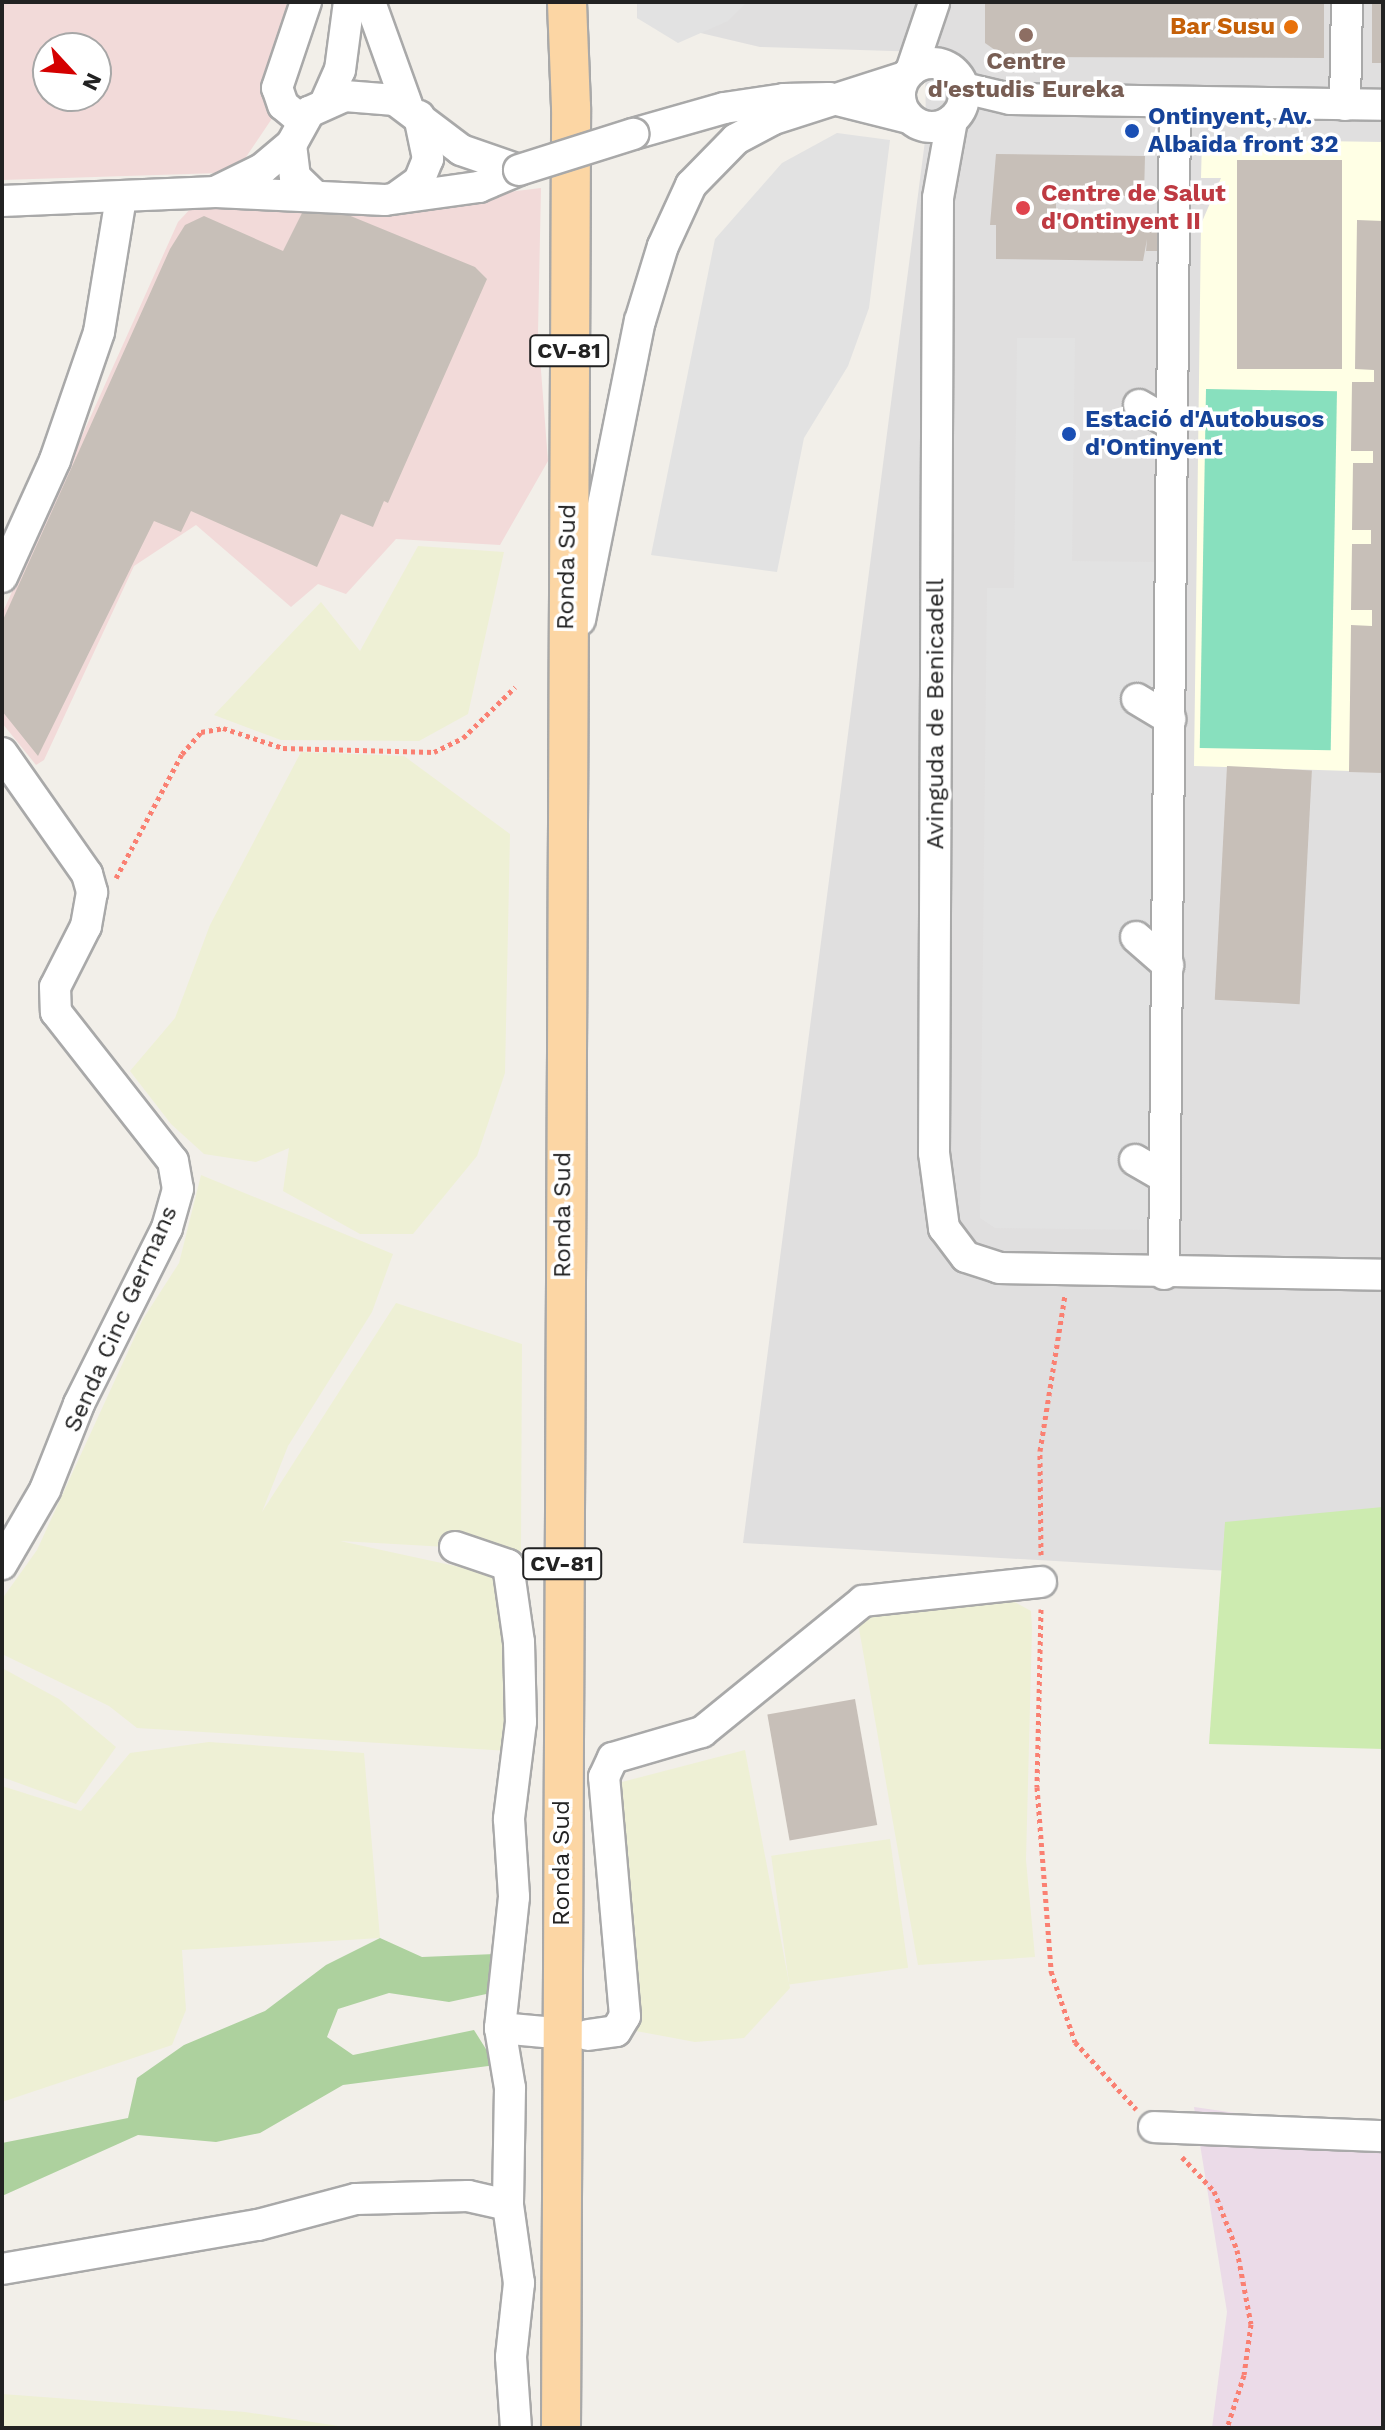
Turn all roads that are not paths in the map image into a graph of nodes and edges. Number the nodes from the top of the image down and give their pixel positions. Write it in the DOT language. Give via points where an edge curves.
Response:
graph roads {
  1 [pos="306,2"];
  2 [pos="349,2"];
  3 [pos="370,2"];
  4 [pos="567,2"];
  5 [pos="934,2"];
  6 [pos="1347,2"];
  7 [pos="908,74"];
  8 [pos="957,97"];
  9 [pos="829,98"];
  10 [pos="326,101"];
  11 [pos="1175,103"];
  12 [pos="1345,105"];
  13 [pos="1383,105"];
  14 [pos="413,111"];
  15 [pos="912,120"];
  16 [pos="296,132"];
  17 [pos="519,170"];
  18 [pos="216,192"];
  19 [pos="315,196"];
  20 [pos="121,197"];
  21 [pos="397,197"];
  22 [pos="938,198"];
  23 [pos="2,201"];
  24 [pos="1139,405"];
  25 [pos="1173,425"];
  26 [pos="2,577"];
  27 [pos="1137,699"];
  28 [pos="566,700"];
  29 [pos="1170,719"];
  30 [pos="2,753"];
  31 [pos="1136,937"];
  32 [pos="1168,965"];
  33 [pos="1135,1160"];
  34 [pos="1165,1177"];
  35 [pos="1164,1274"];
  36 [pos="1383,1275"];
  37 [pos="455,1547"];
  38 [pos="2,1564"];
  39 [pos="1041,1582"];
  40 [pos="500,2028"];
  41 [pos="544,2032"];
  42 [pos="588,2035"];
  43 [pos="1154,2127"];
  44 [pos="1383,2136"];
  45 [pos="508,2205"];
  46 [pos="2,2269"];
  47 [pos="516,2428"];
  48 [pos="561,2428"];
  1 -- 16 [label="street" via="277,88"];
  2 -- 10 [label="street" via="346,42"];
  3 -- 14 [label="street"];
  4 -- 28 [label="main road, Ronda Sud / CV-81"];
  5 -- 7 [label="street"];
  5 -- 8 [label="street"];
  6 -- 12 [label="street"];
  7 -- 8 [label="street" via="931,62"];
  7 -- 9 [label="street"];
  7 -- 15 [label="street" via="900,98"];
  8 -- 11 [label="street"];
  8 -- 15 [label="street" via="934,127"];
  8 -- 22 [label="street"];
  9 -- 15 [label="street"];
  9 -- 17 [label="street, bridge" via="724,108"];
  9 -- 28 [label="street" via="736,139 710,162 677,211 640,321 612,439"];
  10 -- 14 [label="street" via="369,95"];
  10 -- 16 [label="street"];
  11 -- 12 [label="street"];
  11 -- 25 [label="street"];
  12 -- 13 [label="street"];
  14 -- 17 [label="street" via="461,150"];
  14 -- 21 [label="street" via="428,159 419,181"];
  15 -- 22 [label="street"];
  16 -- 18 [label="street" via="262,169"];
  16 -- 19 [label="street" via="295,177"];
  17 -- 21 [label="street" via="479,187"];
  18 -- 19 [label="street"];
  18 -- 20 [label="street"];
  19 -- 21 [label="street"];
  20 -- 23 [label="street"];
  20 -- 26 [label="street" via="99,332 55,460"];
  22 -- 35 [label="street, Avinguda de Benicadell" via="934,1153 944,1228 979,1264 1067,1274"];
  24 -- 25 [label="street"];
  25 -- 29 [label="street"];
  27 -- 29 [label="street"];
  28 -- 48 [label="main road, Ronda Sud / CV-81"];
  29 -- 32 [label="street"];
  30 -- 38 [label="street, Senda Cinc Germans" via="87,874 92,892 86,926 55,987 56,1012 173,1161 175,1206 79,1404 45,1490"];
  31 -- 32 [label="street"];
  32 -- 34 [label="street"];
  33 -- 34 [label="street"];
  34 -- 35 [label="street"];
  35 -- 36 [label="street"];
  37 -- 40 [label="street" via="508,1565 516,1591 521,1722 509,1819 514,1897"];
  39 -- 42 [label="street" via="863,1601 702,1732 613,1758 604,1777 625,2016 616,2031"];
  40 -- 41 [label="street"];
  40 -- 45 [label="street" via="510,2088"];
  43 -- 44 [label="street"];
  45 -- 46 [label="street" via="468,2196 356,2199 258,2225 58,2254"];
  45 -- 47 [label="street" via="519,2283 511,2357"];
}
